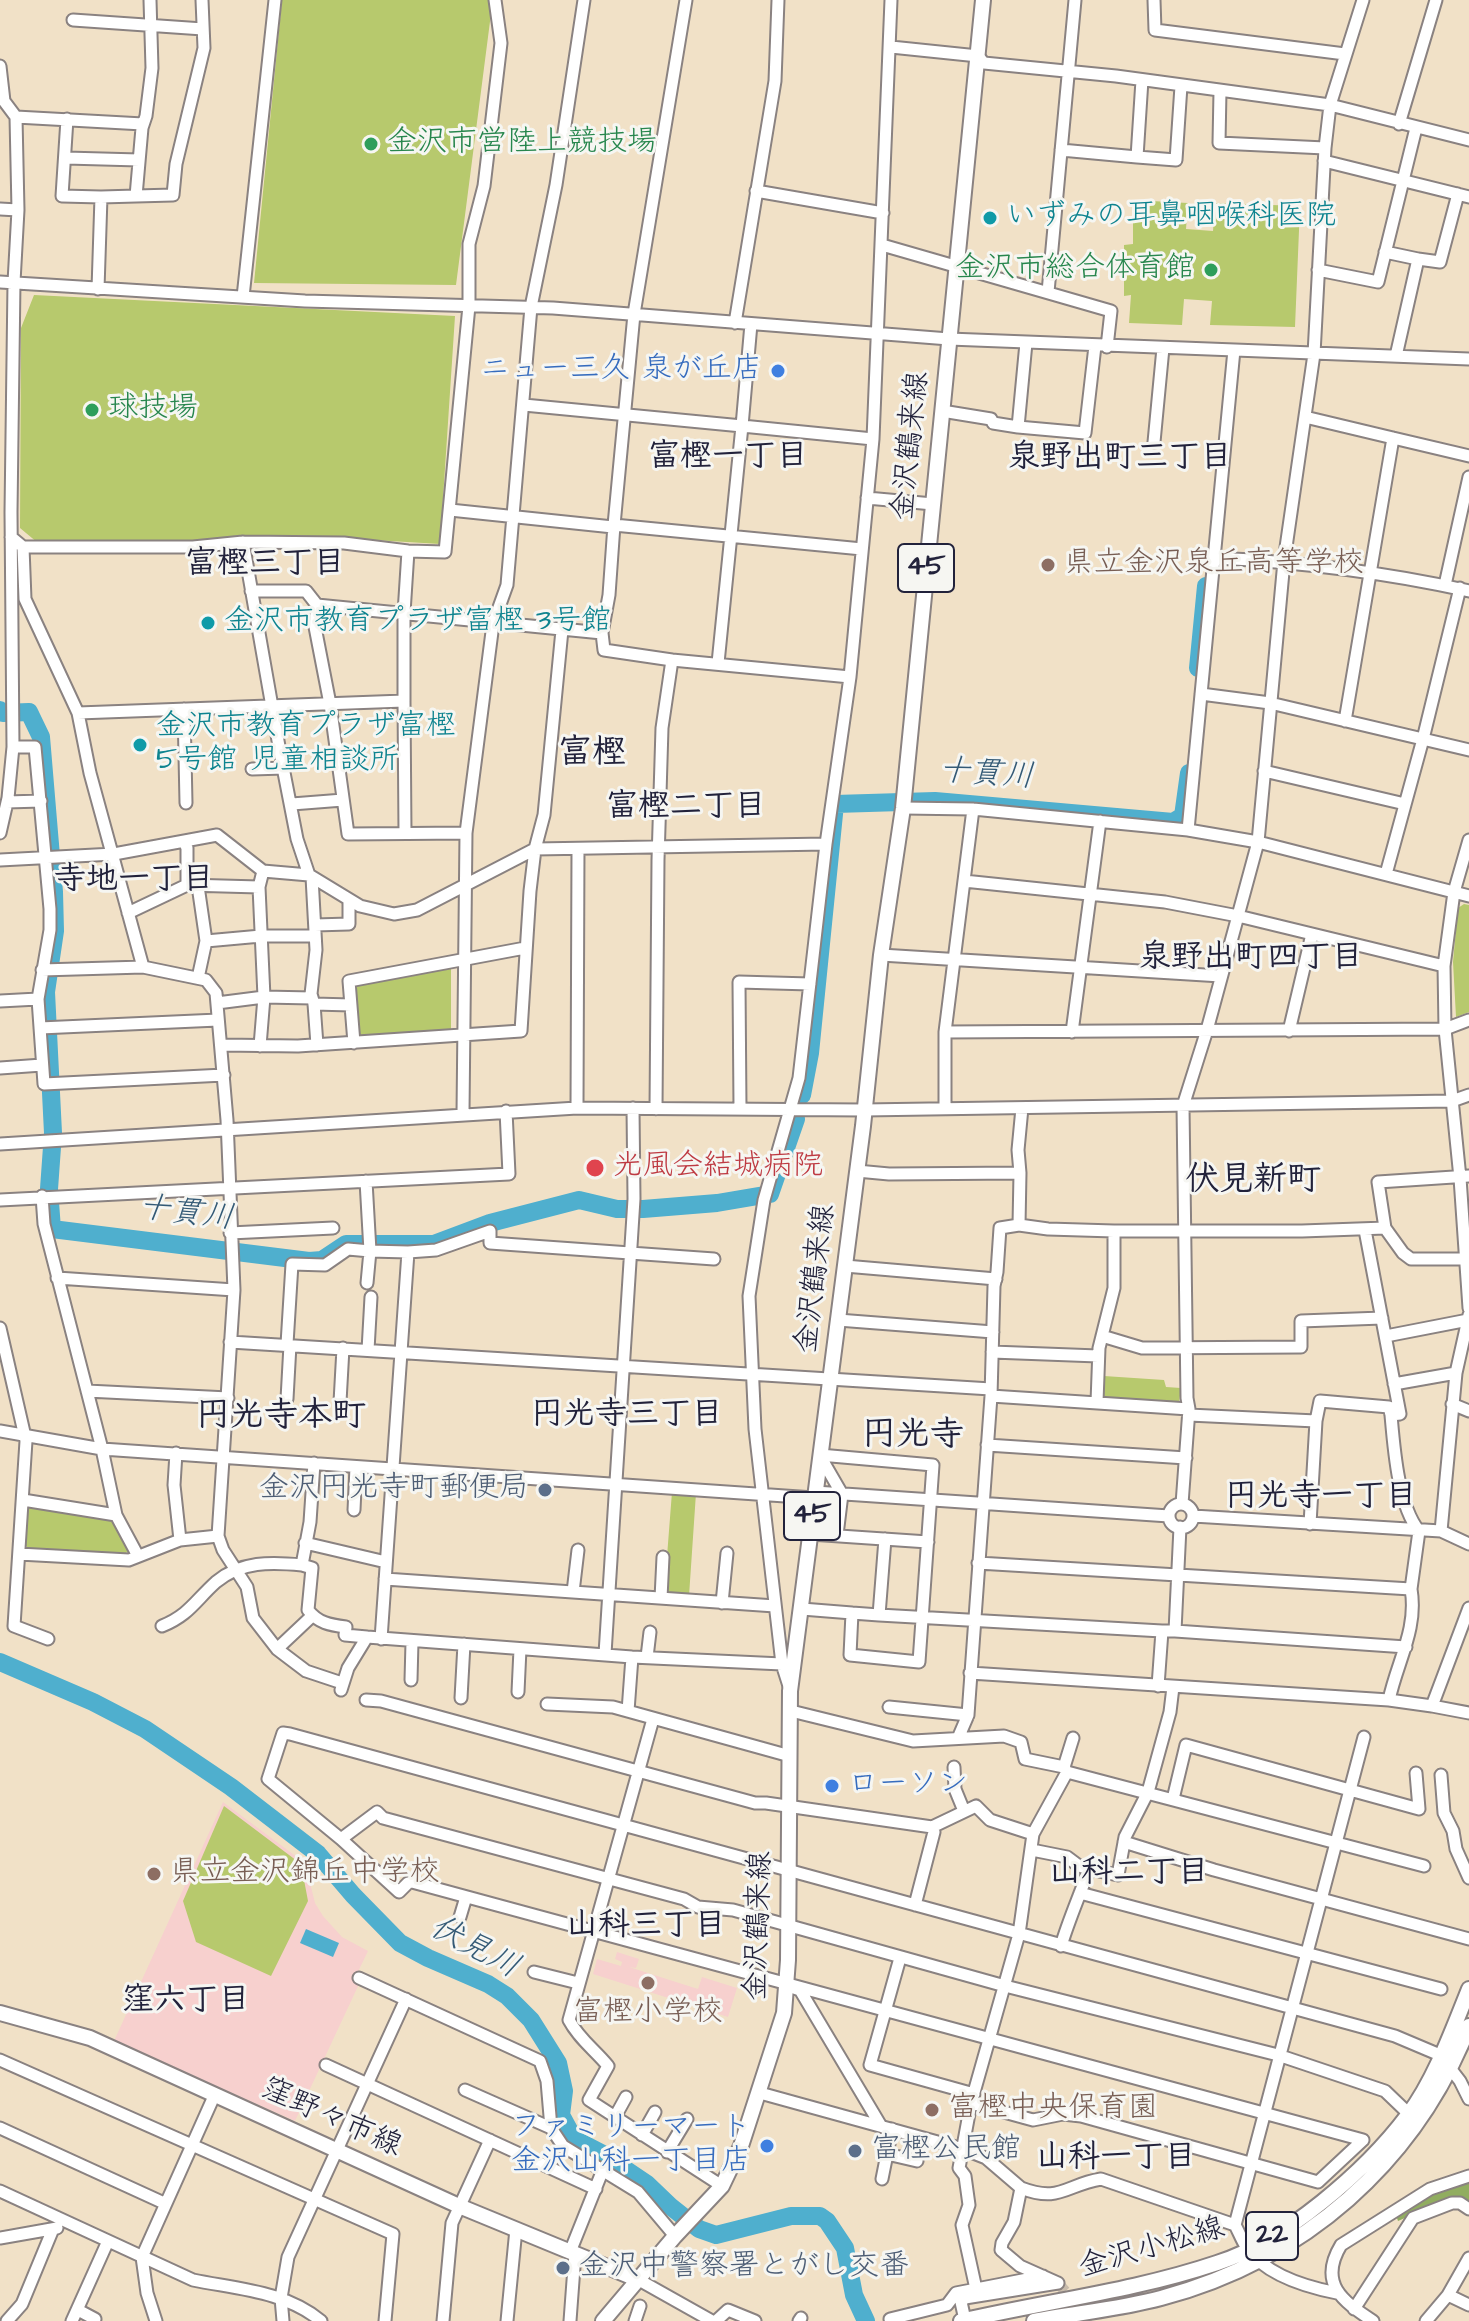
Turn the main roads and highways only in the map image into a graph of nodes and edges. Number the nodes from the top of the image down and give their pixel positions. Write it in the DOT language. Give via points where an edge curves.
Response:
graph roads {
  1 [pos="983,0"];
  2 [pos="1469,1989"];
  3 [pos="0,2013"];
  4 [pos="1469,2026"];
  5 [pos="639,2280"];
  6 [pos="963,2320"];
  7 [pos="603,2321"];
  8 [pos="1034,2321"];
  1 -- 5 [label="main road, 金沢鶴来線 / 45" via="903,803 790,1691 784,2013 760,2093 722,2186"];
  2 -- 6 [label="main road, 金沢小松線 / 22" via="1409,2114 1346,2182 1289,2226 1221,2262 1135,2287"];
  3 -- 5 [label="main road, 窪野々市線" via="90,2038 459,2206"];
  4 -- 8 [label="main road, 金沢小松線 / 22" via="1419,2122 1371,2179 1306,2234 1230,2273 1161,2298"];
  5 -- 7 [label="main road, 金沢鶴来線 / 45"];
}
